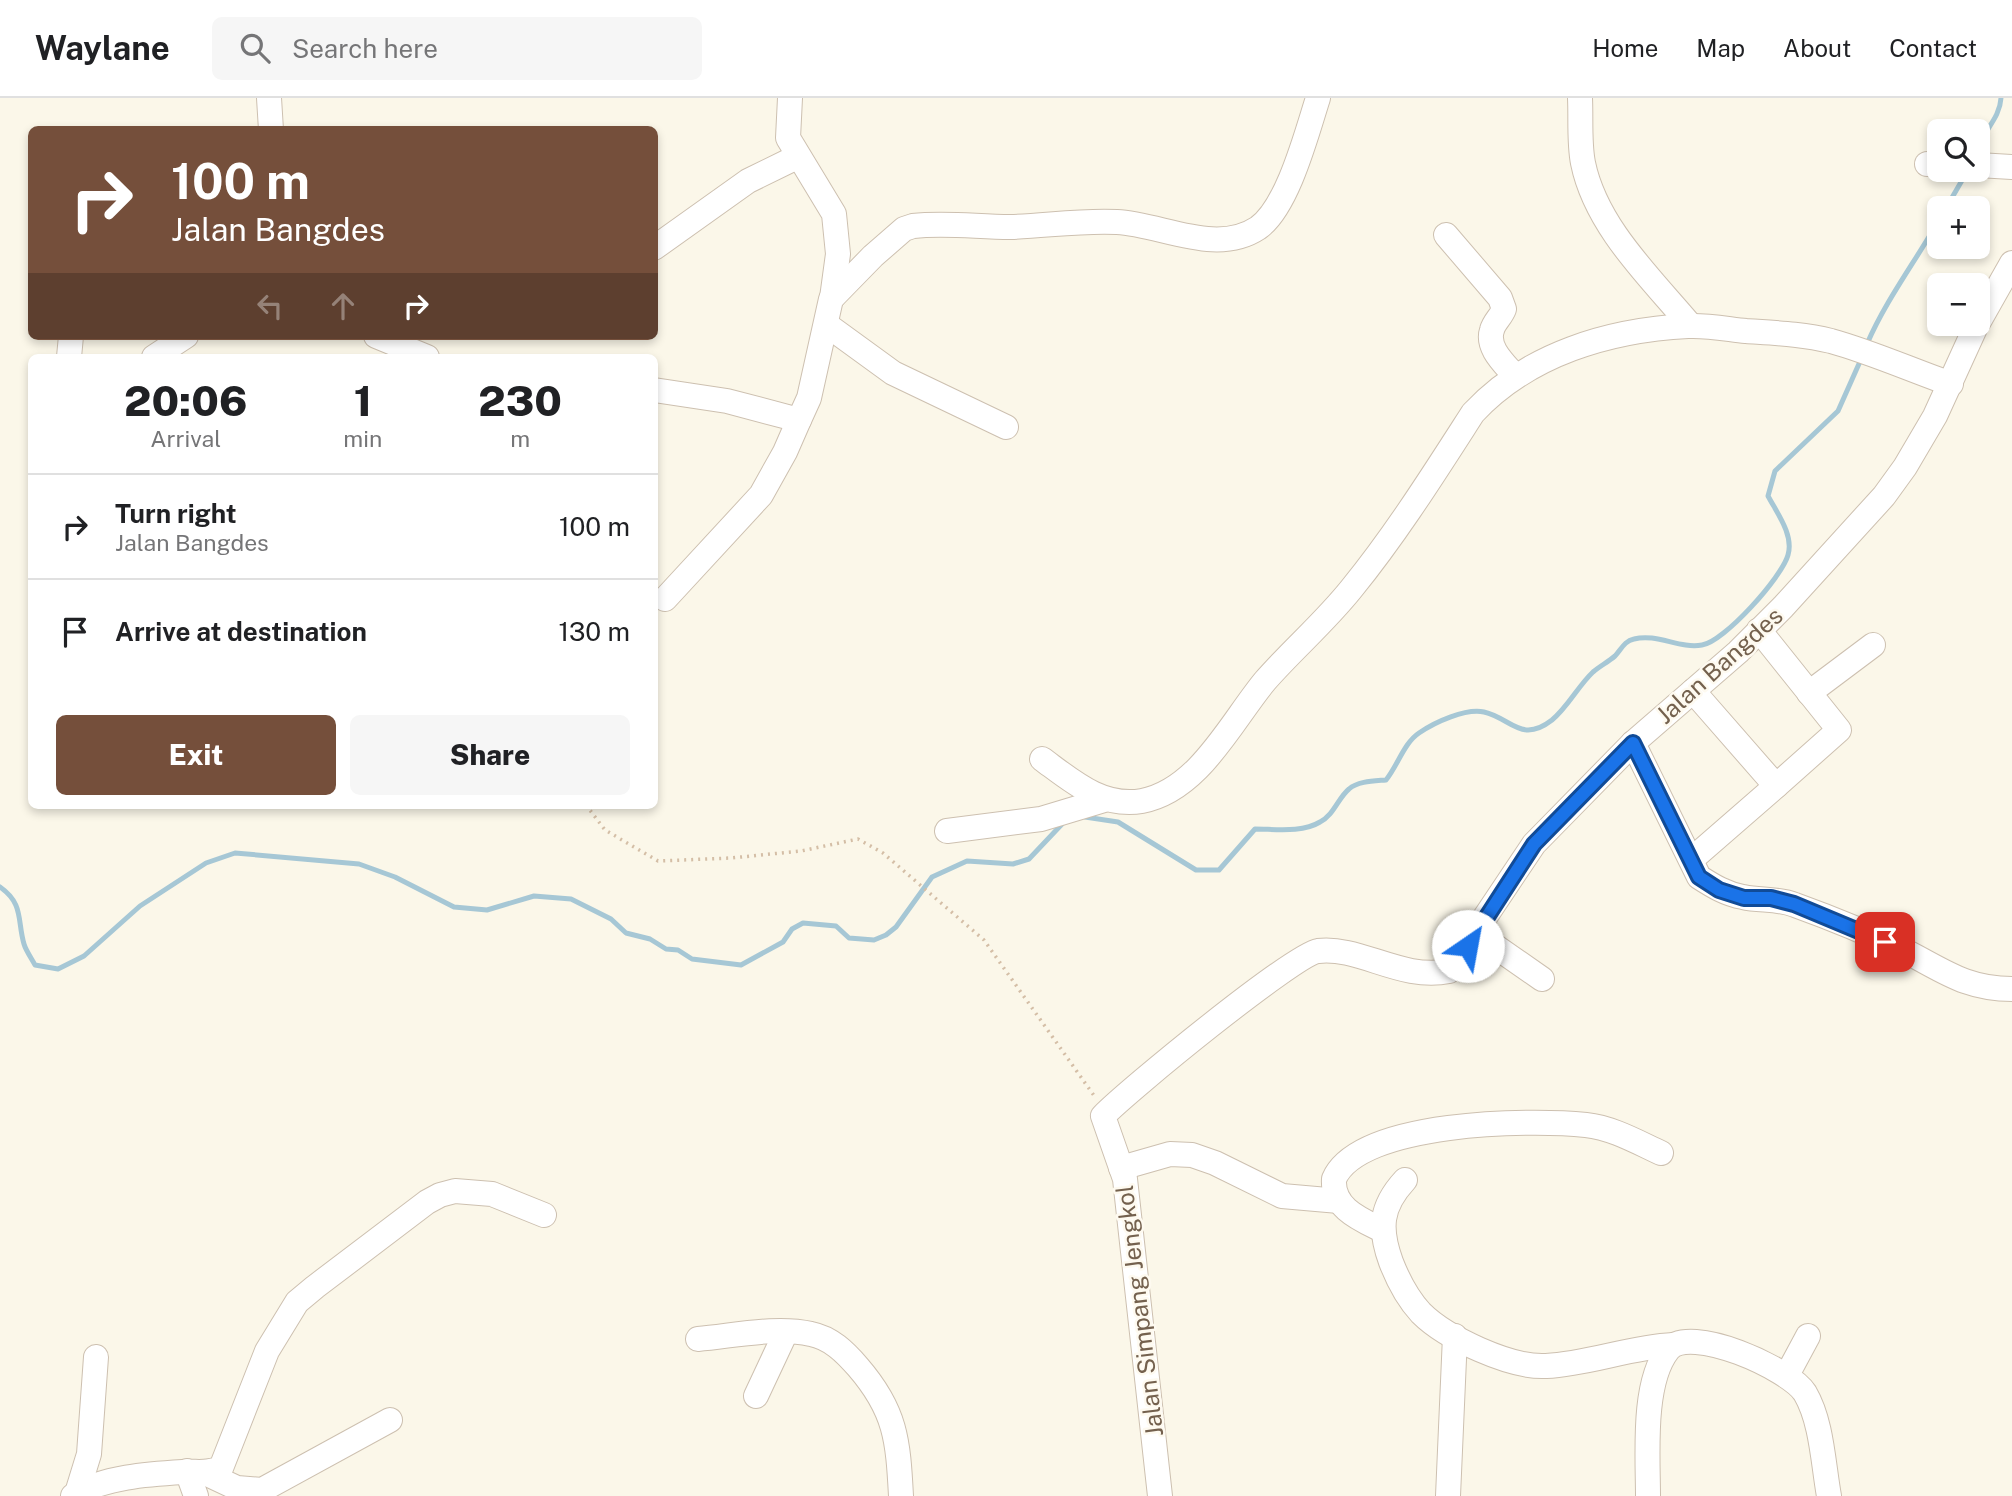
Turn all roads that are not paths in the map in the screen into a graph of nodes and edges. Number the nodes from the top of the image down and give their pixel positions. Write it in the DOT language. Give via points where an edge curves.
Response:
graph roads {
  1 [pos="269,98"];
  2 [pos="790,98"];
  3 [pos="1318,98"];
  4 [pos="1580,98"];
  5 [pos="271,126"];
  6 [pos="797,157"];
  7 [pos="1990,165"];
  8 [pos="2012,167"];
  9 [pos="1446,235"];
  10 [pos="658,245"];
  11 [pos="2012,263"];
  12 [pos="831,299"];
  13 [pos="1990,301"];
  14 [pos="827,325"];
  15 [pos="1691,326"];
  16 [pos="1972,336"];
  17 [pos="180,340"];
  18 [pos="386,340"];
  19 [pos="159,354"];
  20 [pos="419,354"];
  21 [pos="1515,376"];
  22 [pos="1951,384"];
  23 [pos="658,391"];
  24 [pos="799,420"];
  25 [pos="1006,427"];
  26 [pos="665,599"];
  27 [pos="1759,630"];
  28 [pos="1872,645"];
  29 [pos="1693,691"];
  30 [pos="1809,693"];
  31 [pos="1633,743"];
  32 [pos="1042,760"];
  33 [pos="1776,786"];
  34 [pos="1104,800"];
  35 [pos="947,831"];
  36 [pos="1691,860"];
  37 [pos="1476,933"];
  38 [pos="1542,979"];
  39 [pos="2012,989"];
  40 [pos="1661,1153"];
  41 [pos="1121,1168"];
  42 [pos="1405,1180"];
  43 [pos="1339,1201"];
  44 [pos="544,1215"];
  45 [pos="1382,1230"];
  46 [pos="786,1332"];
  47 [pos="1455,1336"];
  48 [pos="1808,1336"];
  49 [pos="698,1339"];
  50 [pos="1672,1345"];
  51 [pos="96,1357"];
  52 [pos="1787,1375"];
  53 [pos="756,1396"];
  54 [pos="390,1420"];
  55 [pos="197,1480"];
  56 [pos="75,1495"];
  57 [pos="901,1496"];
  58 [pos="1160,1496"];
  59 [pos="1448,1496"];
  60 [pos="1648,1496"];
  61 [pos="1829,1496"];
  1 -- 5 [label="street"];
  2 -- 6 [label="street" via="786,132"];
  3 -- 12 [label="street" via="1280,199 1265,221 1248,232 1219,240 1118,222 913,226 893,238"];
  4 -- 15 [label="street" via="1583,163 1597,201 1621,241"];
  6 -- 10 [label="street" via="748,181"];
  6 -- 12 [label="street" via="834,214 838,254"];
  7 -- 8 [label="street"];
  9 -- 21 [label="street" via="1500,298 1504,309 1491,339 1500,360"];
  11 -- 13 [label="street, Jalan Bangdes"];
  12 -- 14 [label="street"];
  14 -- 24 [label="street"];
  14 -- 25 [label="street" via="893,373"];
  15 -- 21 [label="street" via="1636,331 1586,343"];
  15 -- 22 [label="street" via="1831,341"];
  16 -- 22 [label="street, Jalan Bangdes"];
  17 -- 19 [label="street"];
  18 -- 20 [label="street"];
  21 -- 34 [label="street" via="1494,389 1473,413 1354,586 1278,666 1200,764 1158,796 1131,802"];
  22 -- 27 [label="street, Jalan Bangdes" via="1891,486"];
  23 -- 24 [label="street" via="727,401"];
  24 -- 26 [label="street" via="761,495"];
  27 -- 29 [label="street, Jalan Bangdes"];
  27 -- 30 [label="street"];
  28 -- 30 [label="street"];
  29 -- 31 [label="street, Jalan Bangdes"];
  29 -- 33 [label="street"];
  30 -- 33 [label="street" via="1839,730"];
  31 -- 36 [label="street, Jalan Bangdes"];
  31 -- 37 [label="street" via="1534,844"];
  32 -- 34 [label="street"];
  33 -- 36 [label="street"];
  34 -- 35 [label="street" via="1048,818"];
  36 -- 39 [label="street, Jalan Bangdes" via="1699,877 1719,890 1794,904 1905,951 1952,978"];
  37 -- 38 [label="street"];
  37 -- 41 [label="street, Jalan Simpang Jengkol" via="1449,971 1432,974 1317,951 1253,991 1103,1116"];
  40 -- 43 [label="street" via="1586,1125 1413,1133 1346,1162 1334,1180"];
  41 -- 43 [label="street" via="1170,1154 1192,1155 1282,1196"];
  41 -- 58 [label="street, Jalan Simpang Jengkol"];
  42 -- 45 [label="street" via="1388,1203"];
  43 -- 45 [label="street"];
  44 -- 55 [label="street" via="492,1194 455,1191 440,1195 324,1279 297,1303 280,1327 221,1468"];
  45 -- 47 [label="street" via="1392,1264 1412,1302"];
  46 -- 49 [label="street"];
  46 -- 53 [label="street"];
  46 -- 57 [label="street" via="809,1333 835,1344 879,1391 894,1424"];
  47 -- 50 [label="street" via="1496,1356 1535,1366"];
  47 -- 59 [label="street"];
  48 -- 52 [label="street"];
  50 -- 52 [label="street" via="1685,1341 1715,1346"];
  50 -- 60 [label="street" via="1653,1383"];
  51 -- 56 [label="street" via="89,1454"];
  52 -- 61 [label="street" via="1810,1404"];
  54 -- 55 [label="street" via="262,1490"];
  55 -- 56 [label="street" via="117,1481"];
}
